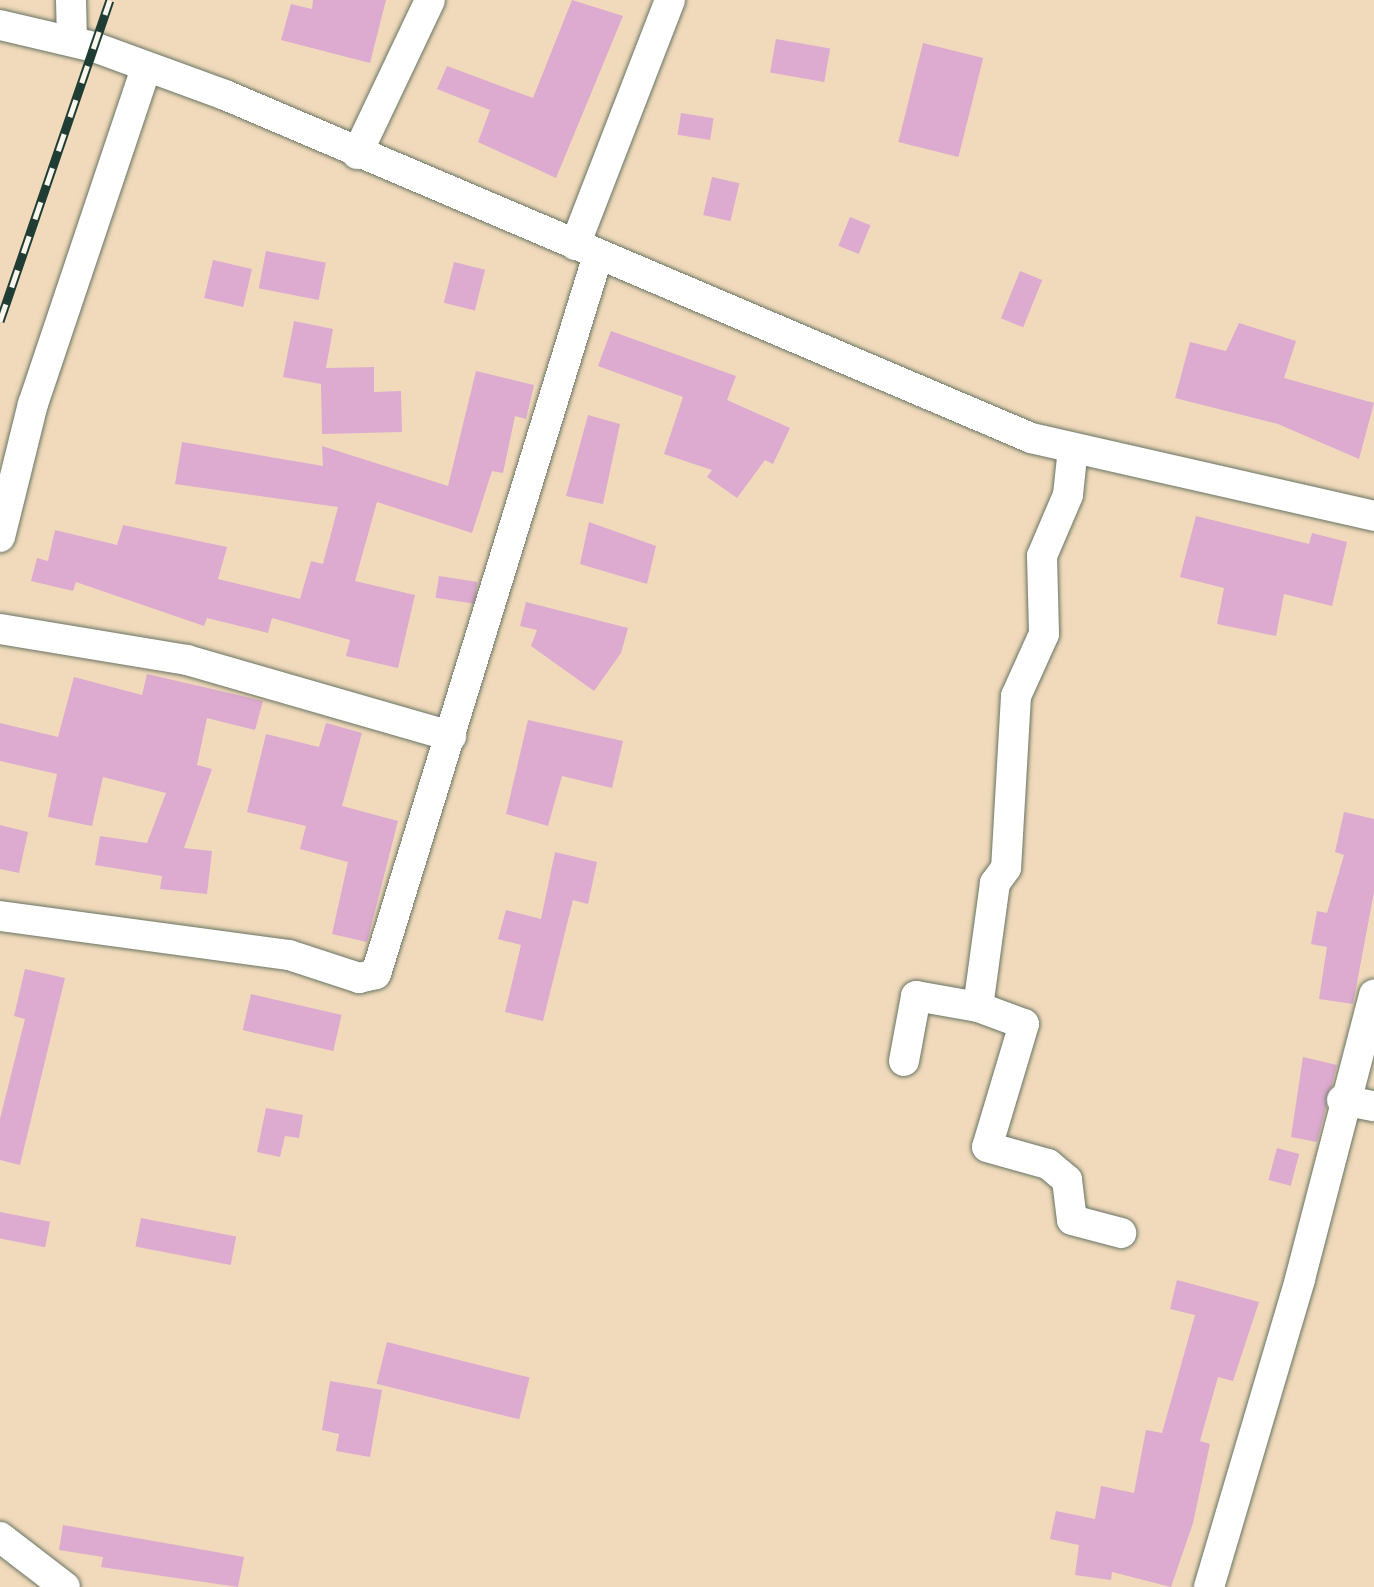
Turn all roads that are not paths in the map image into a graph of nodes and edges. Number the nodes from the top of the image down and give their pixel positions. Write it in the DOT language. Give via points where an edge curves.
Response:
graph roads {
  1 [pos="71,0"];
  2 [pos="430,0"];
  3 [pos="670,0"];
  4 [pos="0,25"];
  5 [pos="72,41"];
  6 [pos="146,68"];
  7 [pos="357,154"];
  8 [pos="586,250"];
  9 [pos="1073,448"];
  10 [pos="1374,516"];
  11 [pos="0,537"];
  12 [pos="0,629"];
  13 [pos="451,736"];
  14 [pos="0,916"];
  15 [pos="1374,994"];
  16 [pos="978,1007"];
  17 [pos="904,1061"];
  18 [pos="1342,1100"];
  19 [pos="1374,1106"];
  20 [pos="1121,1233"];
  21 [pos="0,1537"];
  22 [pos="65,1587"];
  23 [pos="1209,1587"];
  1 -- 5 [label="street"];
  2 -- 7 [label="street"];
  3 -- 8 [label="street"];
  4 -- 5 [label="street"];
  5 -- 6 [label="street"];
  6 -- 7 [label="street"];
  6 -- 11 [label="street" via="33,404"];
  7 -- 8 [label="street"];
  8 -- 9 [label="street" via="890,381"];
  8 -- 13 [label="street"];
  9 -- 10 [label="street"];
  9 -- 16 [label="street" via="1068,495 1042,556 1044,634 1016,696 1006,868 995,883"];
  12 -- 13 [label="street" via="187,660"];
  13 -- 14 [label="street" via="376,974 359,978 289,955"];
  15 -- 18 [label="street"];
  16 -- 17 [label="street" via="916,996"];
  16 -- 20 [label="street" via="1024,1024 987,1147 1048,1164 1067,1180 1072,1220"];
  18 -- 19 [label="street"];
  18 -- 23 [label="street" via="1297,1294"];
  21 -- 22 [label="street"];
}
